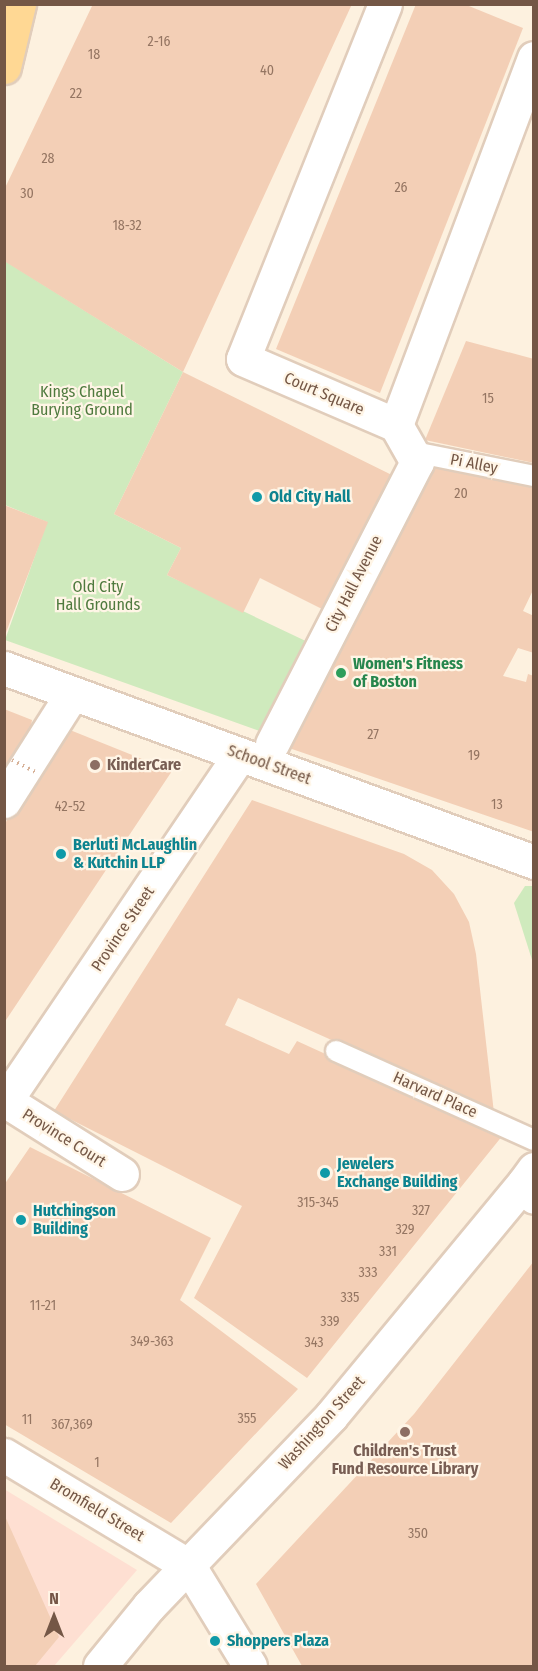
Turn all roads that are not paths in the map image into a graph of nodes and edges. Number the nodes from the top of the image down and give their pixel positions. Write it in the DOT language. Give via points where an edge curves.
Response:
graph roads {
  1 [pos="19,4"];
  2 [pos="385,4"];
  3 [pos="534,58"];
  4 [pos="4,67"];
  5 [pos="396,425"];
  6 [pos="414,452"];
  7 [pos="534,476"];
  8 [pos="4,669"];
  9 [pos="72,694"];
  10 [pos="272,744"];
  11 [pos="240,755"];
  12 [pos="4,801"];
  13 [pos="534,862"];
  14 [pos="336,1051"];
  15 [pos="5,1102"];
  16 [pos="534,1140"];
  17 [pos="122,1174"];
  18 [pos="530,1183"];
  19 [pos="4,1455"];
  20 [pos="189,1566"];
  21 [pos="100,1666"];
  22 [pos="250,1666"];
  1 -- 4 [label="main road"];
  2 -- 5 [label="street, Court Square" via="243,359"];
  3 -- 5 [label="street"];
  5 -- 6 [label="street"];
  6 -- 7 [label="lane, Pi Alley"];
  6 -- 10 [label="street, City Hall Avenue" via="417,462"];
  8 -- 9 [label="street, School Street"];
  9 -- 11 [label="street, School Street"];
  9 -- 12 [label="street"];
  11 -- 13 [label="street, School Street"];
  11 -- 15 [label="street, Province Street"];
  14 -- 16 [label="lane, Harvard Place"];
  15 -- 17 [label="street, Province Court"];
  18 -- 20 [label="street, Washington Street" via="331,1416"];
  19 -- 20 [label="street, Bromfield Street"];
  20 -- 21 [label="street, Washington Street" via="149,1606"];
  20 -- 22 [label="street"];
}
